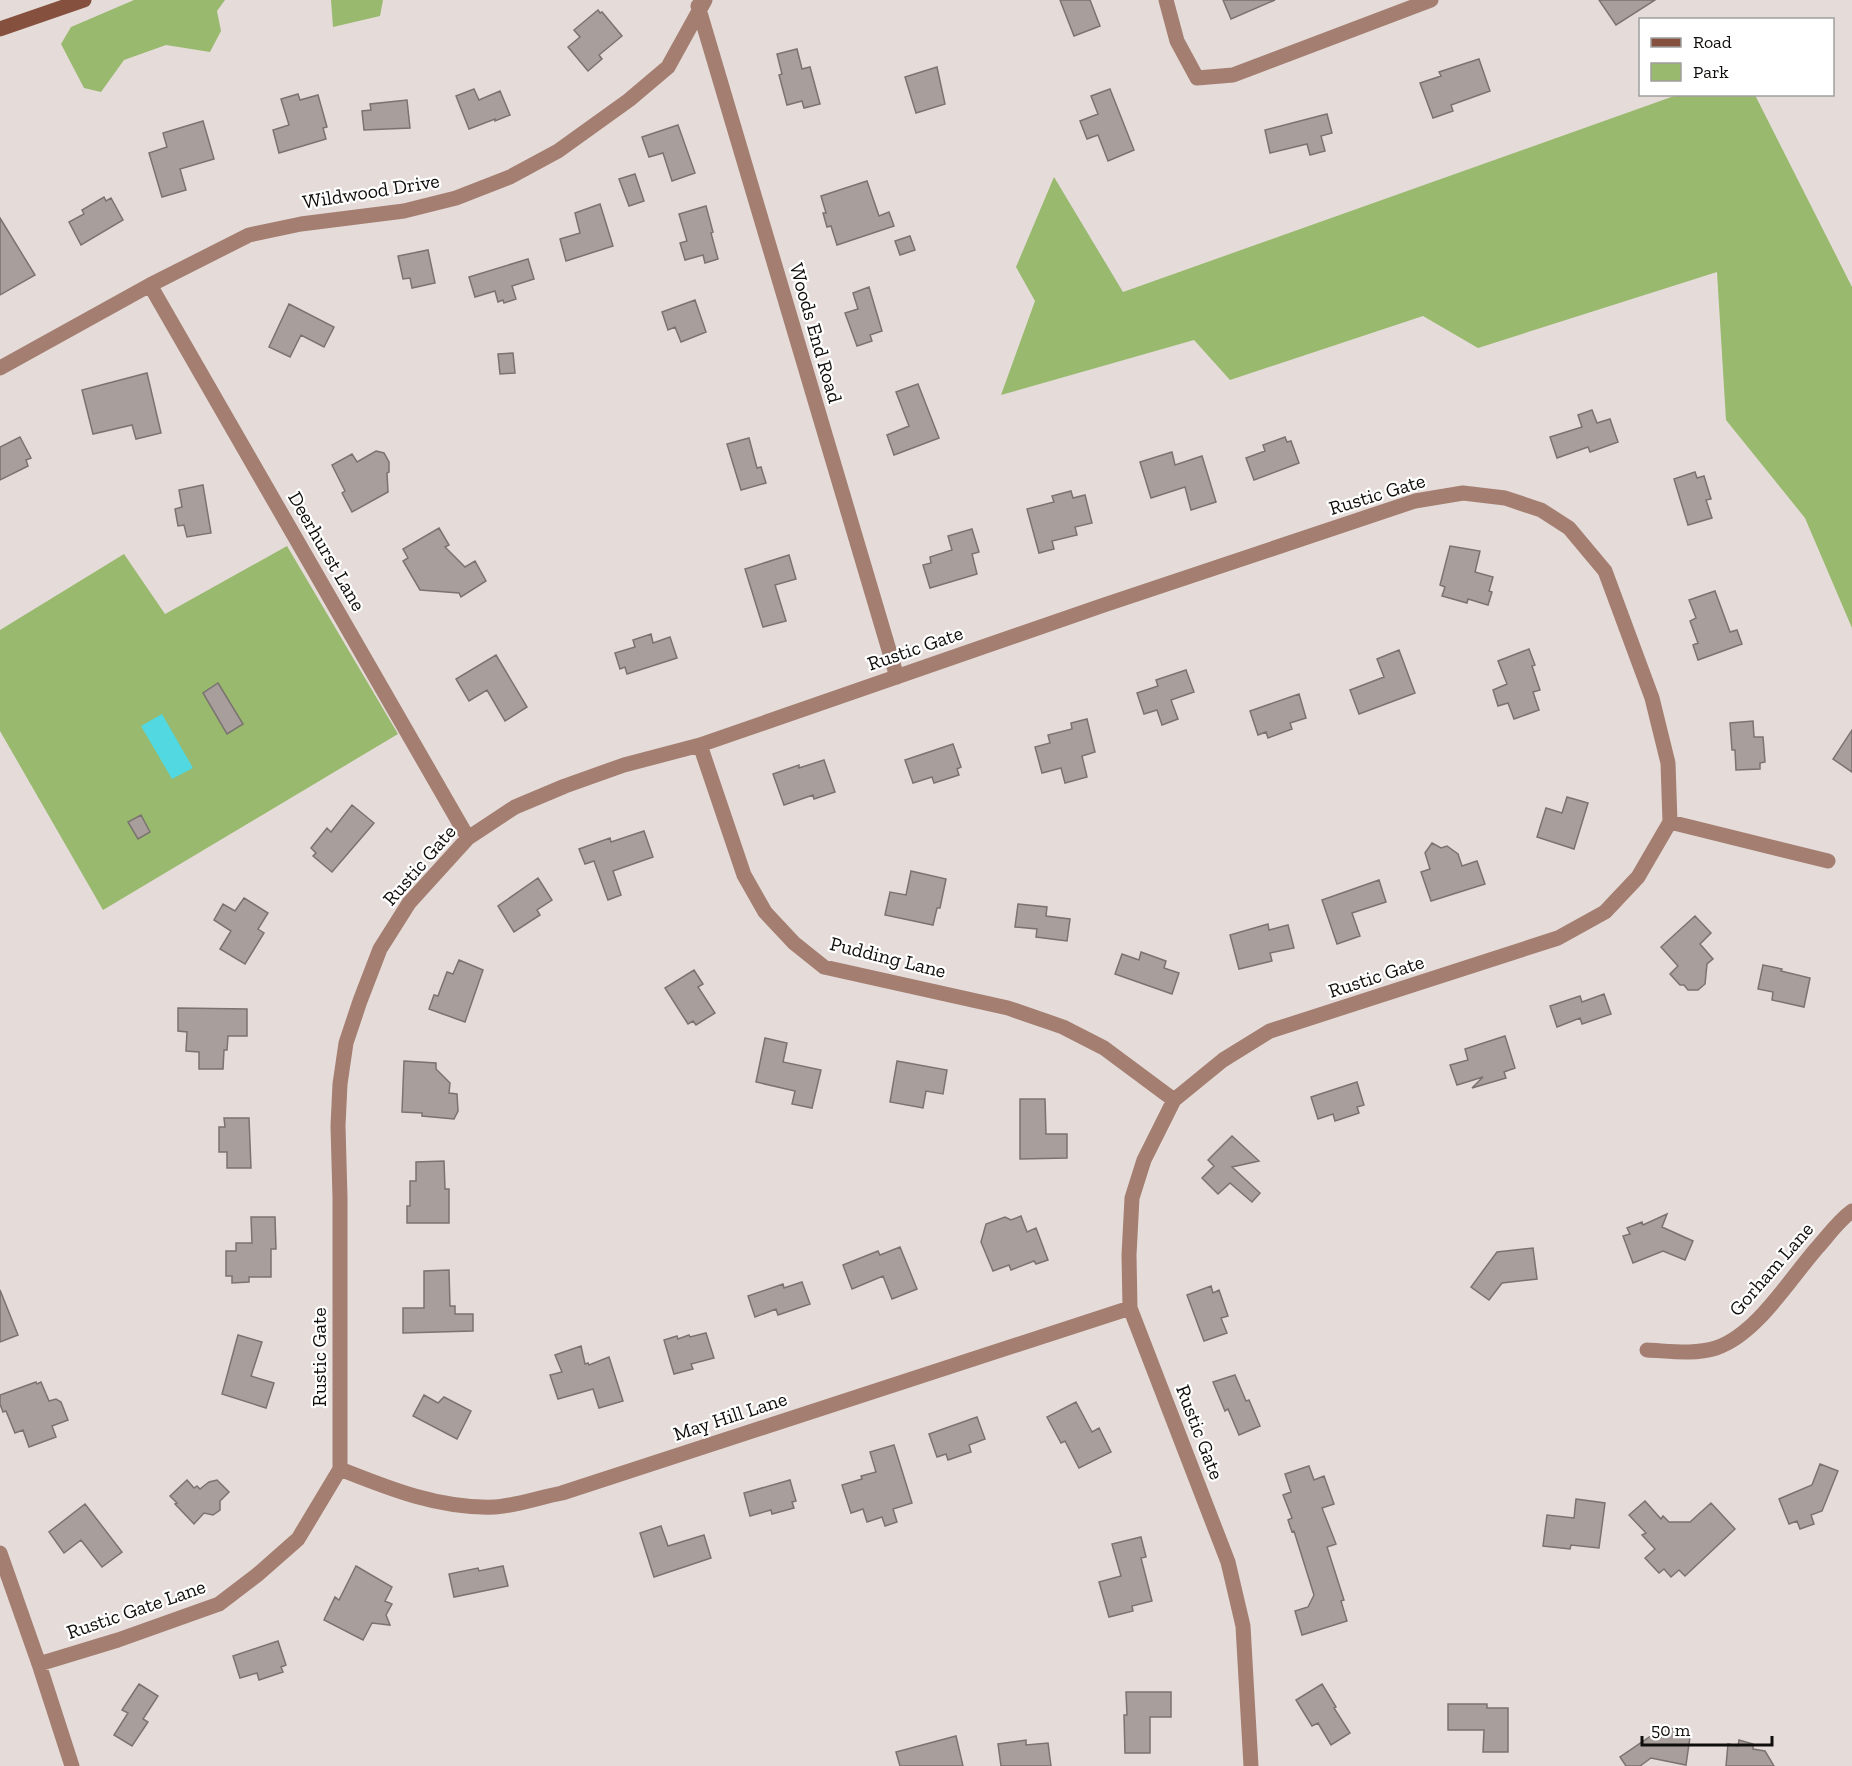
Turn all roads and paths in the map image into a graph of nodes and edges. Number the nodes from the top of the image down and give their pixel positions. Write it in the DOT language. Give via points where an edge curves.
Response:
graph roads {
  1 [pos="84,0"];
  2 [pos="1166,0"];
  3 [pos="1431,0"];
  4 [pos="700,4"];
  5 [pos="0,29"];
  6 [pos="150,285"];
  7 [pos="0,368"];
  8 [pos="897,676"];
  9 [pos="700,745"];
  10 [pos="1670,822"];
  11 [pos="468,838"];
  12 [pos="1828,861"];
  13 [pos="1174,1100"];
  14 [pos="1852,1211"];
  15 [pos="1130,1308"];
  16 [pos="1647,1350"];
  17 [pos="340,1469"];
  18 [pos="0,1553"];
  19 [pos="39,1664"];
  20 [pos="72,1766"];
  21 [pos="1251,1766"];
  1 -- 5 [label="main road"];
  2 -- 3 [label="street" via="1177,41 1197,78 1233,75"];
  4 -- 6 [label="street, Wildwood Drive" via="668,67 558,151 510,177 456,198 404,210 249,235"];
  4 -- 8 [label="street, Woods End Road"];
  6 -- 7 [label="street, Wildwood Drive"];
  6 -- 11 [label="street, Deerhurst Lane"];
  8 -- 9 [label="street, Rustic Gate"];
  8 -- 10 [label="street, Rustic Gate" via="1414,501 1463,493 1505,498 1541,510 1569,528 1605,571 1654,709 1668,764"];
  9 -- 11 [label="street, Rustic Gate" via="565,786 515,807"];
  9 -- 13 [label="street, Pudding Lane" via="744,874 765,912 824,967 997,1006 1063,1027 1104,1048"];
  10 -- 12 [label="street"];
  10 -- 13 [label="street, Rustic Gate" via="1638,877 1605,912 1558,938 1270,1031 1223,1060"];
  11 -- 17 [label="street, Rustic Gate" via="409,903 380,949 346,1043 338,1126"];
  13 -- 15 [label="street, Rustic Gate" via="1144,1160 1132,1198"];
  14 -- 16 [label="street, Gorham Lane" via="1793,1275 1755,1325 1736,1339 1695,1352"];
  15 -- 17 [label="street, May Hill Lane" via="562,1492 496,1507 444,1505"];
  15 -- 21 [label="street, Rustic Gate" via="1228,1562 1243,1626"];
  17 -- 19 [label="street, Rustic Gate Lane" via="298,1539 219,1604"];
  18 -- 19 [label="street"];
  19 -- 20 [label="street"];
}
